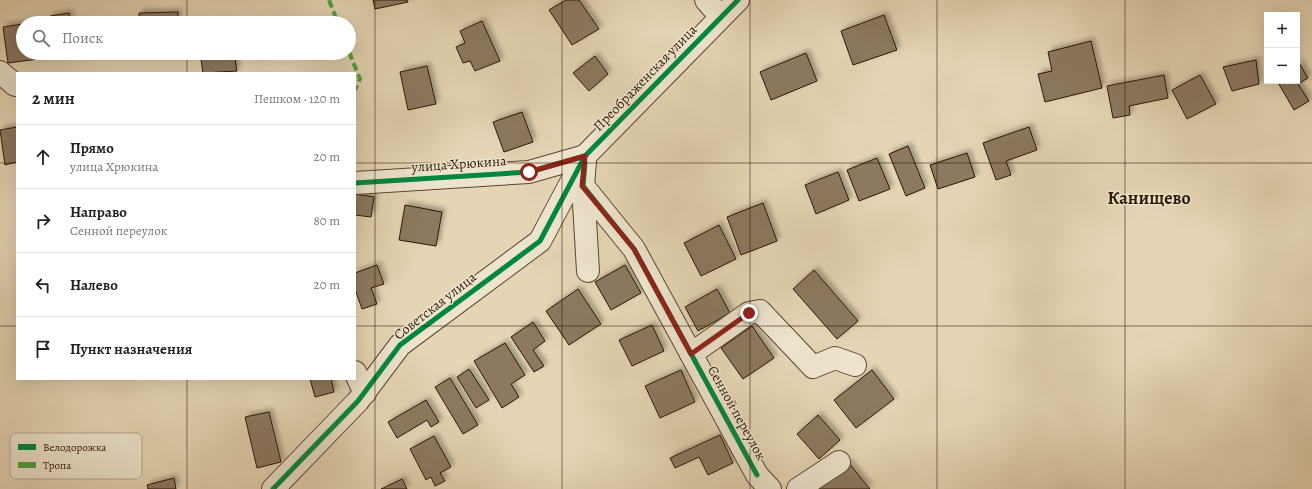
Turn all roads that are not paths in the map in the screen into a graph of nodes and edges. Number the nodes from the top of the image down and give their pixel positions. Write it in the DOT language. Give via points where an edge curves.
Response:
graph roads {
  1 [pos="706,0"];
  2 [pos="738,0"];
  3 [pos="721,17"];
  4 [pos="585,156"];
  5 [pos="356,183"];
  6 [pos="582,186"];
  7 [pos="588,271"];
  8 [pos="691,354"];
  9 [pos="855,365"];
  10 [pos="356,374"];
  11 [pos="365,393"];
  12 [pos="839,462"];
  13 [pos="763,482"];
  14 [pos="273,489"];
  15 [pos="798,489"];
  1 -- 3 [label="street"];
  2 -- 3 [label="street, Преображенская улица"];
  3 -- 4 [label="street, Преображенская улица"];
  4 -- 5 [label="street, улица Хрюкина" via="529,172"];
  4 -- 6 [label="street"];
  4 -- 11 [label="street, Советская улица" via="540,241 400,345"];
  6 -- 7 [label="street"];
  6 -- 8 [label="street, Сенной переулок" via="634,249"];
  8 -- 9 [label="street" via="749,313 760,311 813,367 835,358"];
  8 -- 13 [label="street, Сенной переулок"];
  10 -- 11 [label="street"];
  11 -- 14 [label="street, Советская улица"];
  12 -- 15 [label="street"];
}
